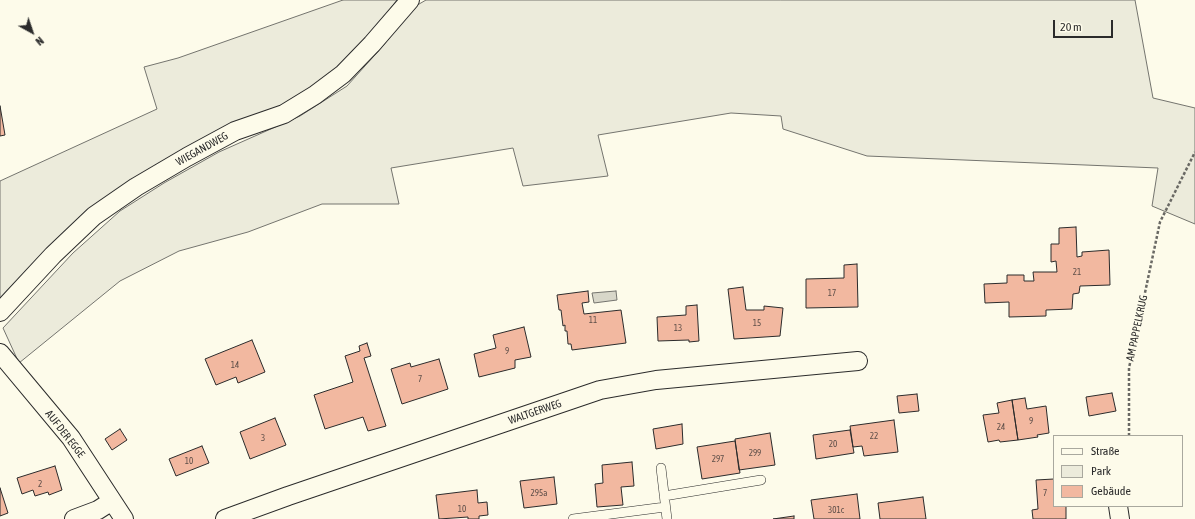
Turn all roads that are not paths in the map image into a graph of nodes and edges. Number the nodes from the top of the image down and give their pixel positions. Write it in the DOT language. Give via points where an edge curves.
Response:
graph roads {
  1 [pos="410,0"];
  2 [pos="0,312"];
  3 [pos="0,353"];
  4 [pos="858,361"];
  5 [pos="661,468"];
  6 [pos="761,480"];
  7 [pos="664,496"];
  8 [pos="112,500"];
  9 [pos="665,507"];
  10 [pos="1118,507"];
  11 [pos="74,519"];
  12 [pos="124,519"];
  13 [pos="225,519"];
  14 [pos="573,519"];
  15 [pos="667,519"];
  16 [pos="1120,519"];
  1 -- 2 [label="street, WIEGANDWEG" via="343,74 315,96 284,114 235,131 187,157 94,216 53,255"];
  3 -- 8 [label="street, AUF DER EGGE" via="71,438"];
  4 -- 13 [label="street, WALTGERWEG" via="656,380 600,390"];
  5 -- 7 [label="lane"];
  6 -- 7 [label="lane"];
  7 -- 9 [label="lane"];
  8 -- 11 [label="street" via="98,510"];
  8 -- 12 [label="street, AUF DER EGGE"];
  9 -- 14 [label="lane"];
  9 -- 15 [label="lane"];
  10 -- 16 [label="street"];
}
